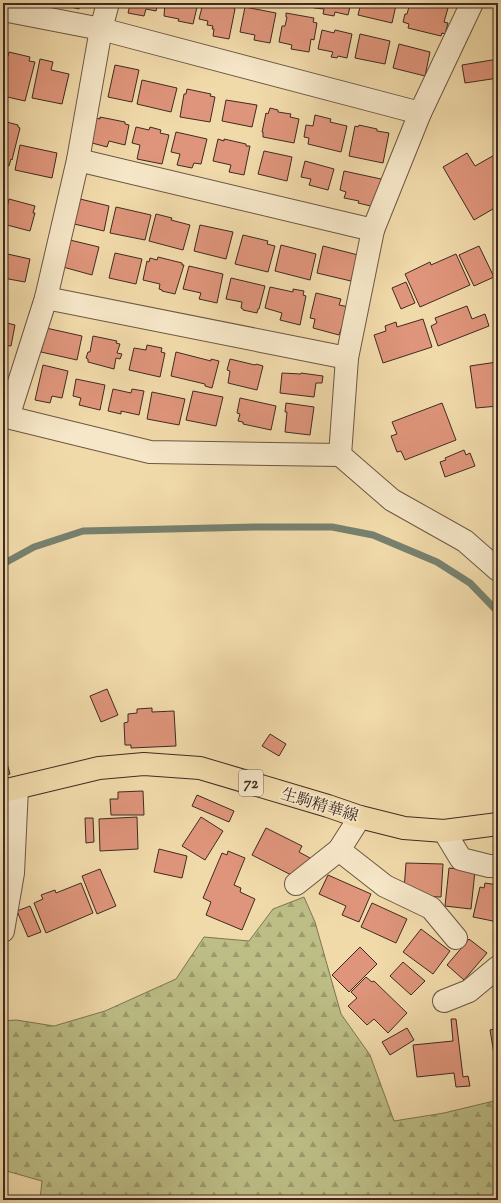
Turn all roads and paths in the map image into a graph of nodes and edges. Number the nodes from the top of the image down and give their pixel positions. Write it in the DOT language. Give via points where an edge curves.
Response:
graph roads {
  1 [pos="108,3"];
  2 [pos="472,3"];
  3 [pos="3,10"];
  4 [pos="102,29"];
  5 [pos="420,113"];
  6 [pos="78,160"];
  7 [pos="373,230"];
  8 [pos="46,298"];
  9 [pos="347,358"];
  10 [pos="6,416"];
  11 [pos="340,455"];
  12 [pos="498,570"];
  13 [pos="10,789"];
  14 [pos="360,817"];
  15 [pos="498,824"];
  16 [pos="444,831"];
  17 [pos="339,850"];
  18 [pos="498,866"];
  19 [pos="296,884"];
  20 [pos="3,931"];
  21 [pos="456,938"];
  22 [pos="498,967"];
  23 [pos="444,1001"];
  1 -- 4 [label="street"];
  2 -- 5 [label="street"];
  3 -- 4 [label="street"];
  4 -- 5 [label="street"];
  4 -- 6 [label="street"];
  5 -- 7 [label="street"];
  6 -- 7 [label="street"];
  6 -- 8 [label="street"];
  7 -- 9 [label="street"];
  8 -- 9 [label="street"];
  8 -- 10 [label="street"];
  9 -- 11 [label="street"];
  10 -- 11 [label="street" via="150,452"];
  11 -- 12 [label="street" via="392,500 465,540"];
  13 -- 14 [label="main road, 生駒精華線 / 72" via="99,768 144,764 200,768"];
  13 -- 20 [label="street" via="12,873"];
  14 -- 16 [label="main road, 生駒精華線 / 72" via="404,828"];
  14 -- 17 [label="street"];
  15 -- 16 [label="main road, 生駒精華線 / 72"];
  16 -- 18 [label="street" via="461,859"];
  17 -- 19 [label="street"];
  17 -- 21 [label="street" via="386,886 431,908"];
  22 -- 23 [label="street" via="469,991"];
}
